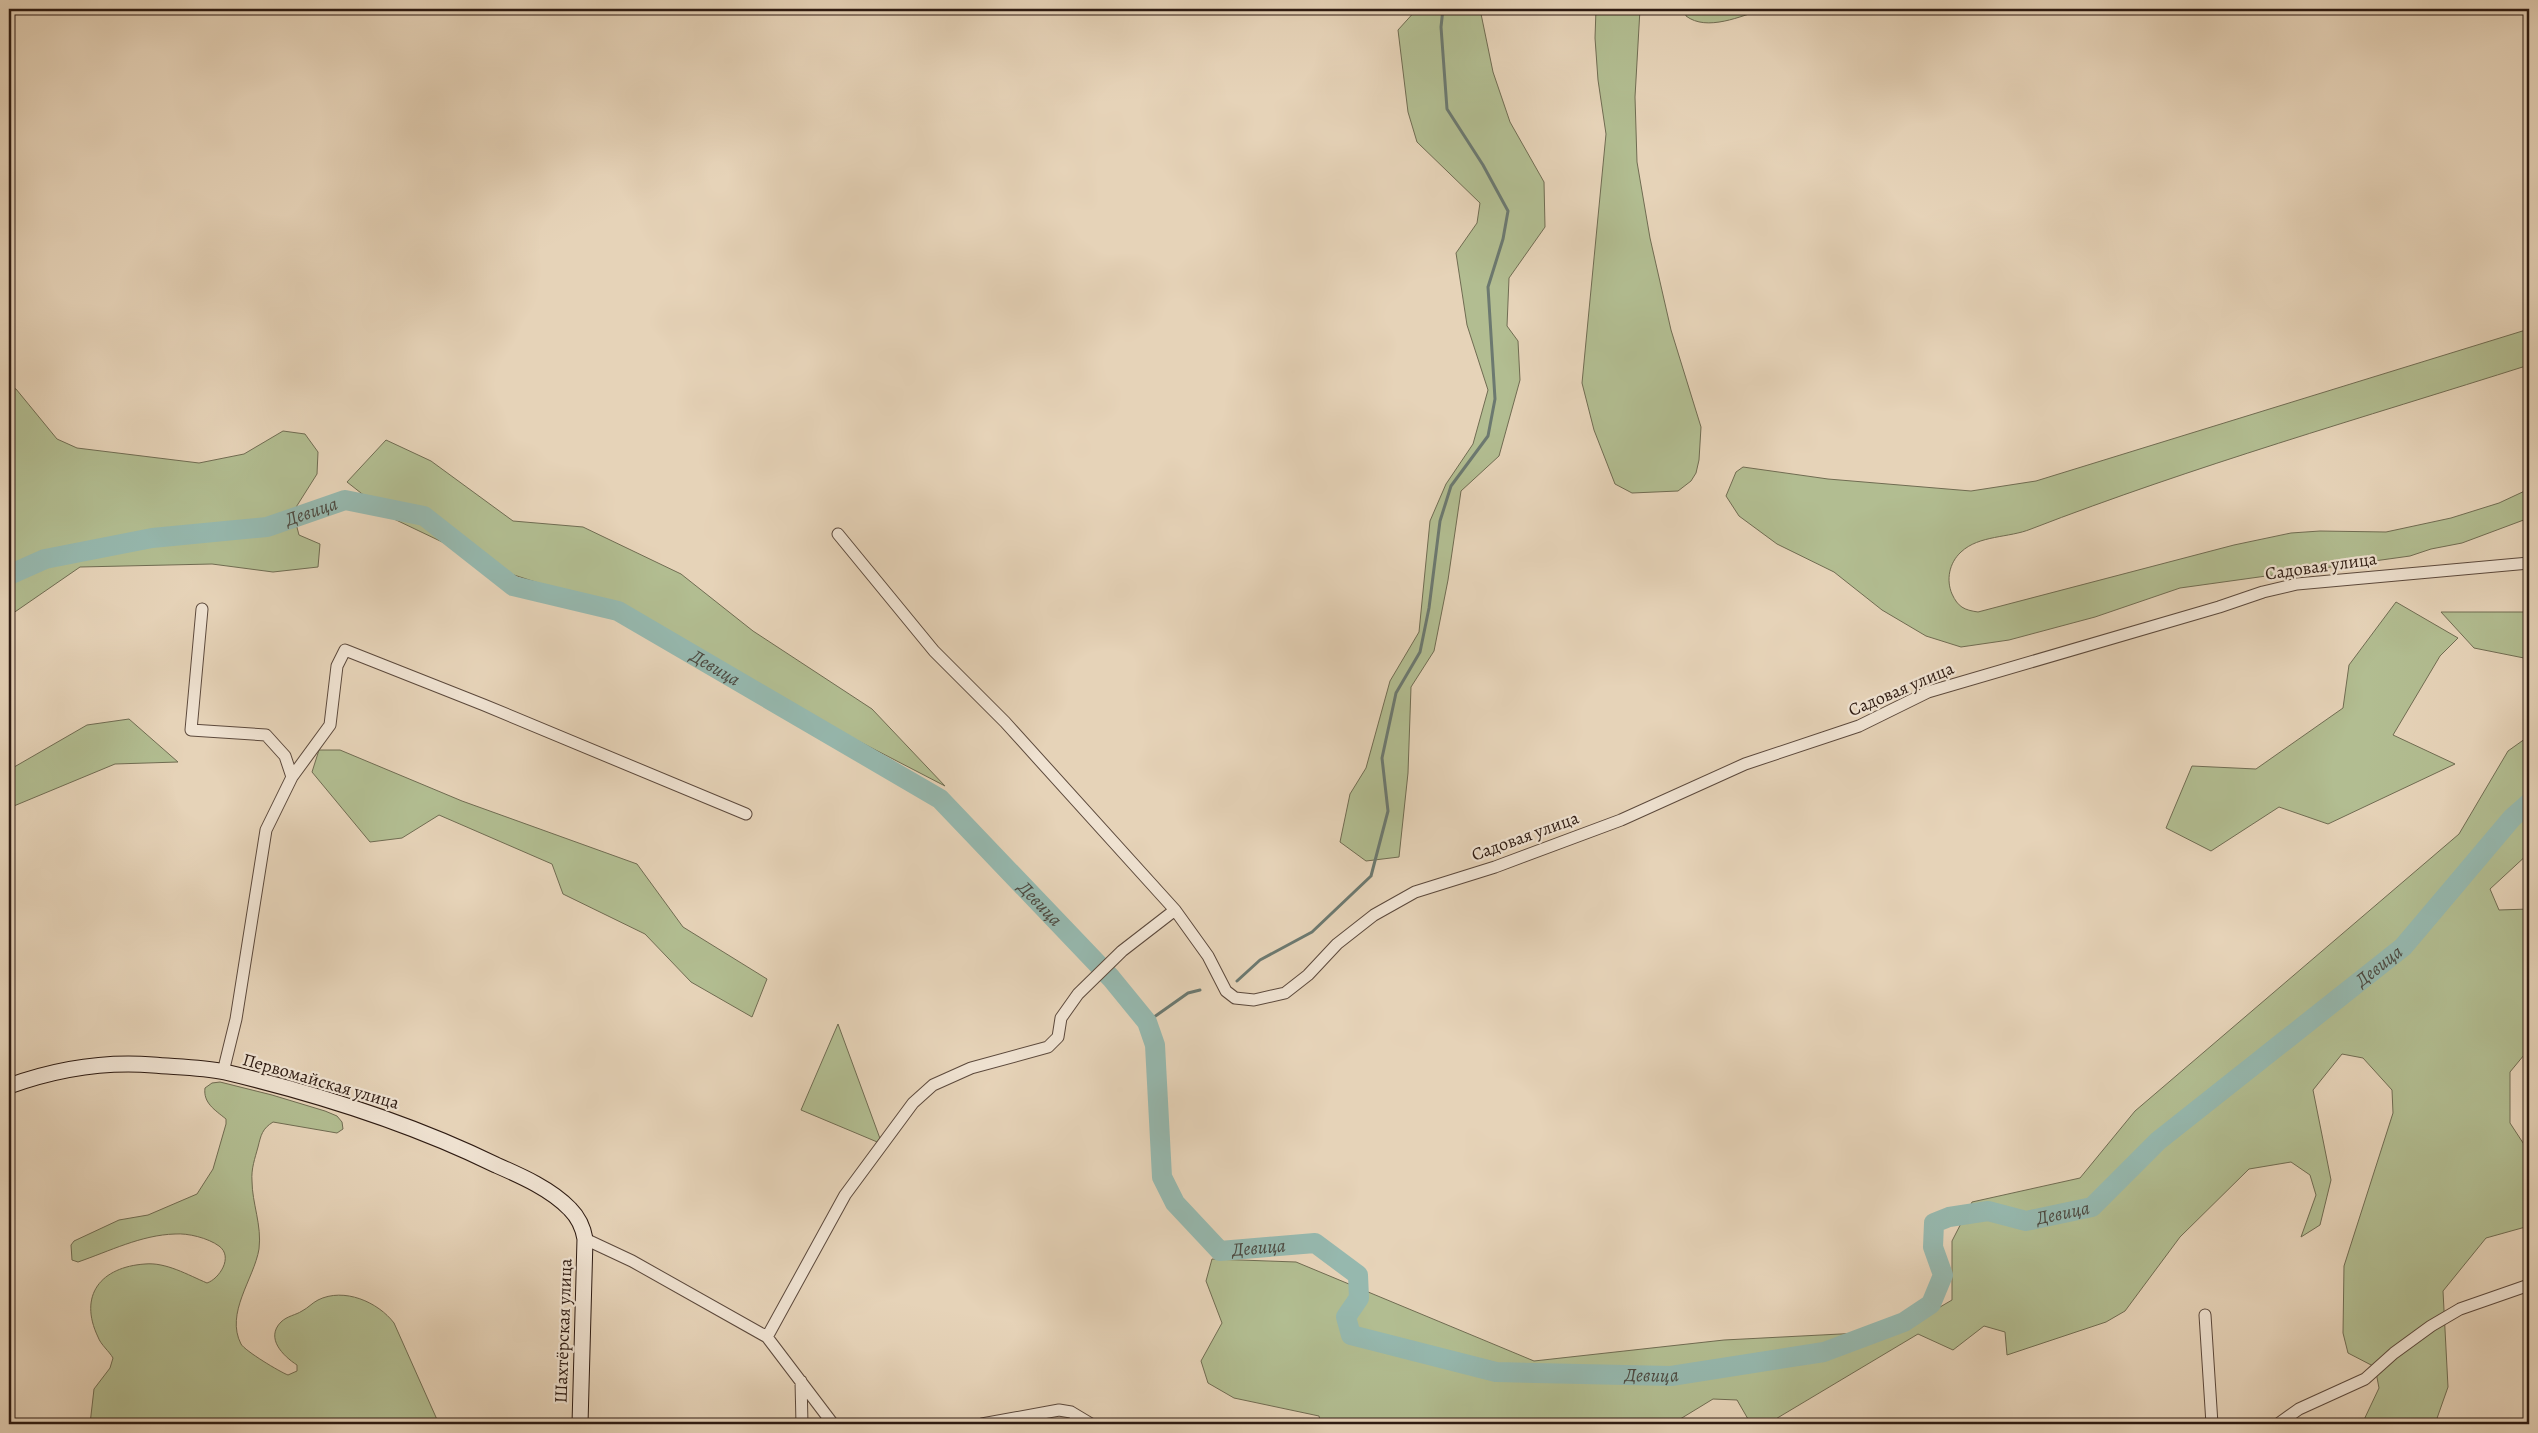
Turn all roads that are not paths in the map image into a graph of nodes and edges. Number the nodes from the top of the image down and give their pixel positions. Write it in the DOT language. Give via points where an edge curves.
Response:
graph roads {
  1 [pos="838,534"];
  2 [pos="2529,563"];
  3 [pos="202,609"];
  4 [pos="292,777"];
  5 [pos="746,814"];
  6 [pos="1175,910"];
  7 [pos="223,1072"];
  8 [pos="9,1086"];
  9 [pos="585,1239"];
  10 [pos="2529,1285"];
  11 [pos="2205,1315"];
  12 [pos="767,1337"];
  13 [pos="800,1381"];
  14 [pos="580,1424"];
  15 [pos="802,1424"];
  16 [pos="833,1424"];
  17 [pos="982,1424"];
  18 [pos="1091,1424"];
  19 [pos="2212,1424"];
  20 [pos="2278,1424"];
  1 -- 6 [label="street, Садовая улица" via="934,651 1005,722"];
  2 -- 6 [label="street, Садовая улица" via="2297,584 1928,692 1850,730 1745,764 1621,820 1495,867 1415,892 1368,919 1285,993 1254,1000 1235,998 1226,991 1208,956"];
  3 -- 4 [label="street" via="191,730 266,735 285,756"];
  4 -- 5 [label="street" via="330,725 337,666 345,650"];
  4 -- 7 [label="street" via="266,830 236,1019"];
  6 -- 12 [label="street" via="1122,950 1078,994 1061,1018 1058,1037 1048,1047 971,1068 933,1085 913,1102 845,1195"];
  7 -- 8 [label="street, Первомайская улица" via="153,1065 94,1065 60,1070"];
  7 -- 9 [label="street, Первомайская улица" via="372,1114 466,1150 518,1175 563,1202 578,1218"];
  9 -- 12 [label="street" via="632,1261"];
  9 -- 14 [label="street, Шахтёрская улица"];
  10 -- 20 [label="street" via="2460,1309 2394,1353 2365,1379 2299,1408"];
  11 -- 19 [label="street"];
  12 -- 13 [label="street"];
  13 -- 15 [label="street"];
  13 -- 16 [label="street"];
  17 -- 18 [label="street" via="1060,1410 1072,1412"];
}
